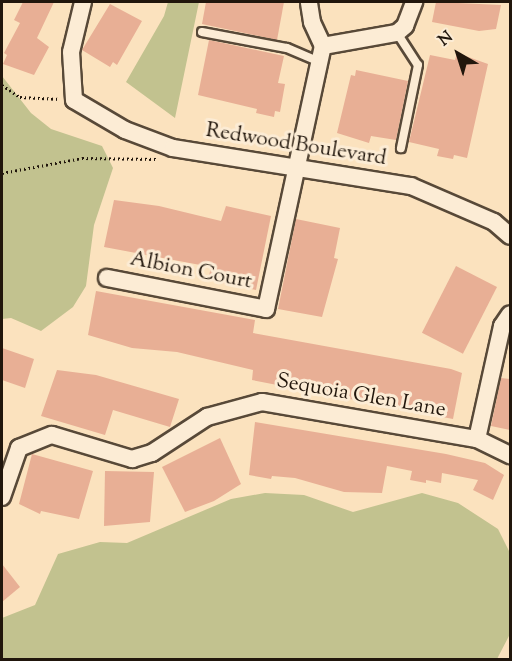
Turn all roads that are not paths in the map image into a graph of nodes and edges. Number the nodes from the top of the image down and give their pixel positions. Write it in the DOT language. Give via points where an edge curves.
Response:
graph roads {
  1 [pos="83,2"];
  2 [pos="309,2"];
  3 [pos="414,2"];
  4 [pos="202,32"];
  5 [pos="397,33"];
  6 [pos="322,54"];
  7 [pos="401,148"];
  8 [pos="296,168"];
  9 [pos="510,236"];
  10 [pos="107,278"];
  11 [pos="510,314"];
  12 [pos="477,439"];
  13 [pos="510,455"];
  14 [pos="2,497"];
  1 -- 8 [label="street, Redwood Boulevard" via="71,52 74,100 125,130 173,148"];
  2 -- 6 [label="street"];
  3 -- 5 [label="street"];
  4 -- 6 [label="lane"];
  5 -- 6 [label="street"];
  5 -- 7 [label="lane" via="418,65"];
  6 -- 8 [label="street"];
  8 -- 9 [label="street, Redwood Boulevard" via="411,186 494,222"];
  8 -- 10 [label="street, Albion Court" via="266,309"];
  11 -- 12 [label="street" via="502,326"];
  12 -- 13 [label="street, Sequoia Glen Lane"];
  12 -- 14 [label="street, Sequoia Glen Lane" via="262,402 207,417 152,453 132,459 52,435 19,447"];
}
